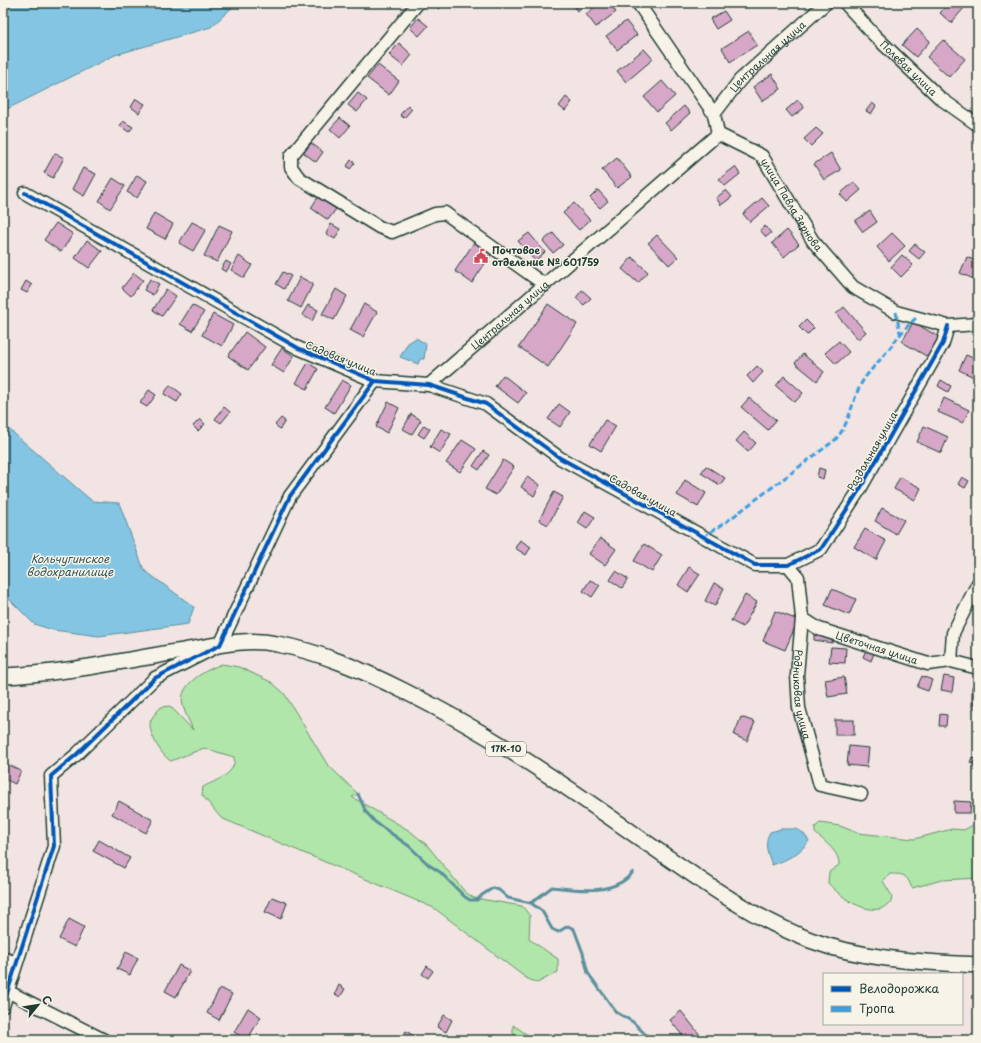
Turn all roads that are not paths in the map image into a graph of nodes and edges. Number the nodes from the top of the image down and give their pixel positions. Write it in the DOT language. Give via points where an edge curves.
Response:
graph roads {
  1 [pos="418,3"];
  2 [pos="638,3"];
  3 [pos="826,3"];
  4 [pos="845,3"];
  5 [pos="714,114"];
  6 [pos="978,125"];
  7 [pos="718,134"];
  8 [pos="25,194"];
  9 [pos="545,285"];
  10 [pos="978,324"];
  11 [pos="948,326"];
  12 [pos="375,381"];
  13 [pos="429,385"];
  14 [pos="788,565"];
  15 [pos="978,583"];
  16 [pos="802,618"];
  17 [pos="220,645"];
  18 [pos="951,661"];
  19 [pos="978,668"];
  20 [pos="3,676"];
  21 [pos="861,794"];
  22 [pos="3,958"];
  23 [pos="16,963"];
  24 [pos="978,965"];
  25 [pos="9,992"];
  26 [pos="3,1006"];
  27 [pos="104,1040"];
  1 -- 9 [label="street" via="291,156 291,167 300,178 379,227 392,232 435,214 445,213"];
  2 -- 5 [label="street"];
  3 -- 5 [label="street, Центральная улица" via="740,80"];
  4 -- 6 [label="street, Полевая улица" via="875,36 940,98"];
  5 -- 7 [label="street"];
  7 -- 9 [label="street, Центральная улица"];
  7 -- 11 [label="street, улица Павла Зернова" via="762,156 813,241 853,287 896,312"];
  8 -- 12 [label="street, Садовая улица" via="298,348"];
  9 -- 13 [label="street, Центральная улица"];
  10 -- 11 [label="street, улица Павла Зернова"];
  11 -- 14 [label="street, Раздольная улица" via="943,343 860,489 821,549"];
  12 -- 13 [label="street, Садовая улица"];
  12 -- 17 [label="street" via="290,496"];
  13 -- 14 [label="street, Садовая улица" via="486,404 560,458 755,565"];
  14 -- 16 [label="street, Родниковая улица" via="798,578"];
  15 -- 18 [label="street" via="953,633"];
  16 -- 18 [label="street, Цветочная улица" via="819,629 928,664"];
  16 -- 21 [label="street, Родниковая улица" via="796,675 799,708 820,785"];
  17 -- 20 [label="main road, 17К-10" via="69,670"];
  17 -- 23 [label="street" via="155,678 51,776 54,846"];
  17 -- 24 [label="main road, 17К-10" via="262,641 294,647 348,665 427,702 552,777 715,890 759,916 810,940 864,955 902,961"];
  18 -- 19 [label="street, Цветочная улица"];
  22 -- 23 [label="street"];
  23 -- 25 [label="street"];
  25 -- 26 [label="street"];
  25 -- 27 [label="street"];
}
